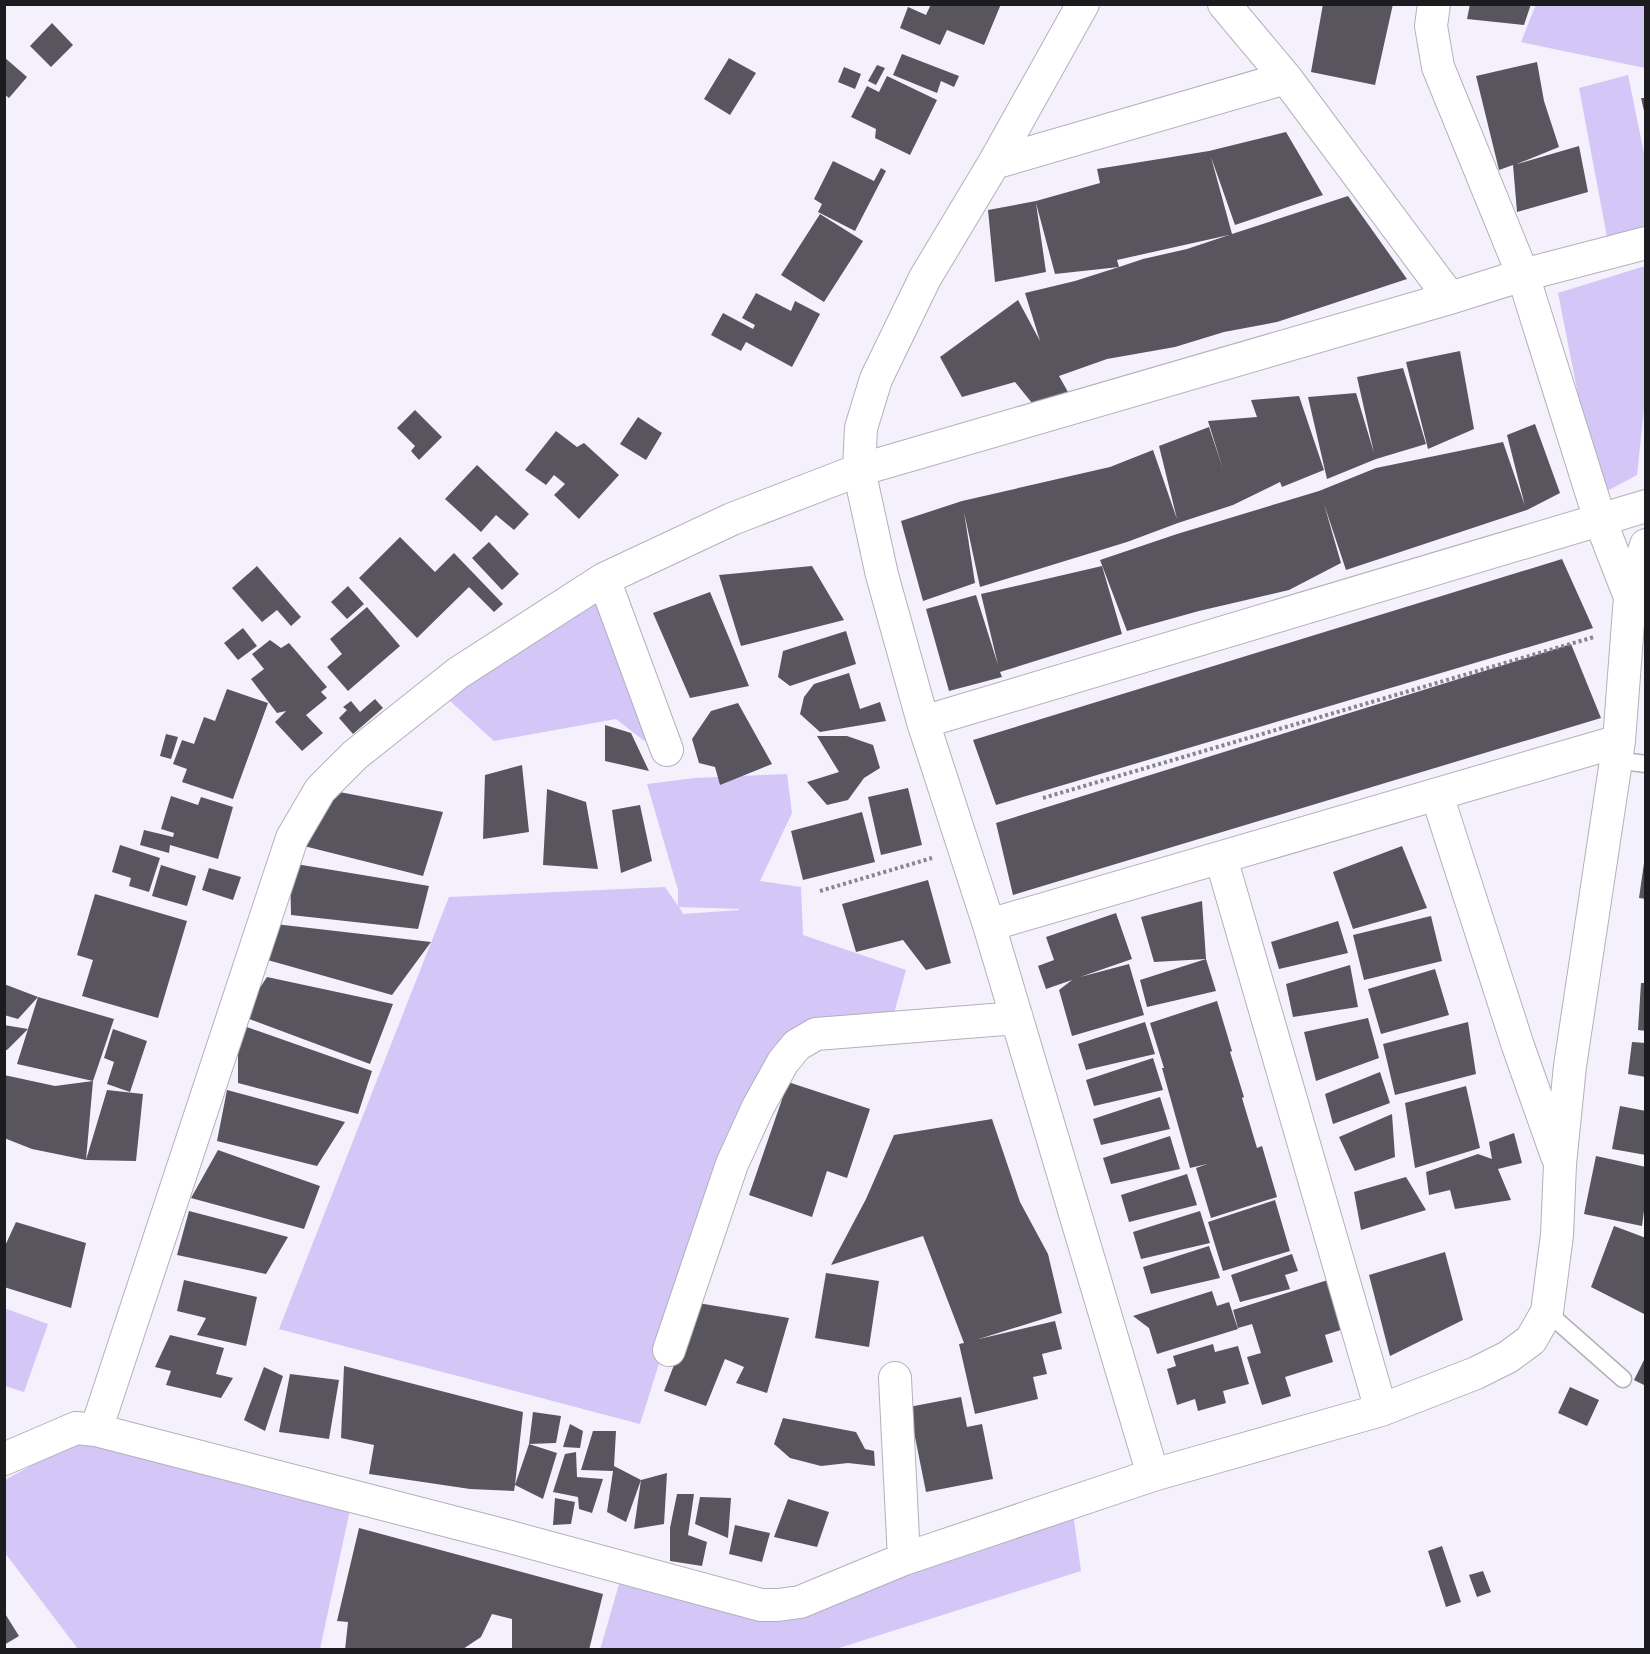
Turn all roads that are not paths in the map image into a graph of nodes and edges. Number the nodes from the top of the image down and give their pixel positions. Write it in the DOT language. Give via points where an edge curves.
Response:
graph roads {
  1 [pos="1083,4"];
  2 [pos="1224,4"];
  3 [pos="1434,4"];
  4 [pos="1286,78"];
  5 [pos="994,163"];
  6 [pos="1646,243"];
  7 [pos="1523,275"];
  8 [pos="1450,298"];
  9 [pos="859,470"];
  10 [pos="1646,506"];
  11 [pos="1600,520"];
  12 [pos="1646,544"];
  13 [pos="604,579"];
  14 [pos="1630,612"];
  15 [pos="923,722"];
  16 [pos="668,750"];
  17 [pos="1617,750"];
  18 [pos="1646,764"];
  19 [pos="1437,795"];
  20 [pos="1221,858"];
  21 [pos="989,925"];
  22 [pos="1017,1018"];
  23 [pos="1560,1164"];
  24 [pos="1547,1312"];
  25 [pos="669,1350"];
  26 [pos="895,1378"];
  27 [pos="1623,1379"];
  28 [pos="1381,1410"];
  29 [pos="96,1430"];
  30 [pos="4,1459"];
  31 [pos="1153,1475"];
  32 [pos="904,1559"];
  1 -- 5 [label="street"];
  2 -- 4 [label="street"];
  3 -- 7 [label="street" via="1431,26 1438,67"];
  4 -- 5 [label="street"];
  4 -- 8 [label="street"];
  5 -- 9 [label="street" via="925,278 876,379 861,428"];
  6 -- 7 [label="street"];
  7 -- 8 [label="street"];
  7 -- 11 [label="street"];
  8 -- 9 [label="street"];
  9 -- 13 [label="street" via="732,519"];
  9 -- 15 [label="street" via="882,574"];
  10 -- 11 [label="street"];
  11 -- 14 [label="street"];
  11 -- 15 [label="street"];
  12 -- 14 [label="street"];
  13 -- 16 [label="street"];
  13 -- 29 [label="street" via="458,673 355,755 320,790 292,838"];
  14 -- 17 [label="street"];
  15 -- 21 [label="street"];
  17 -- 18 [label="lane"];
  17 -- 19 [label="street"];
  17 -- 23 [label="street" via="1570,1066"];
  19 -- 20 [label="street"];
  19 -- 23 [label="street"];
  20 -- 21 [label="street"];
  20 -- 28 [label="street"];
  21 -- 22 [label="street"];
  22 -- 25 [label="street" via="816,1034 797,1045 758,1107 732,1164"];
  22 -- 31 [label="street"];
  23 -- 24 [label="street" via="1557,1235"];
  24 -- 27 [label="lane"];
  24 -- 28 [label="street" via="1532,1340 1508,1357"];
  26 -- 32 [label="street"];
  28 -- 31 [label="street"];
  29 -- 30 [label="street" via="76,1428"];
  29 -- 32 [label="street" via="761,1605 800,1602"];
  31 -- 32 [label="street"];
}
